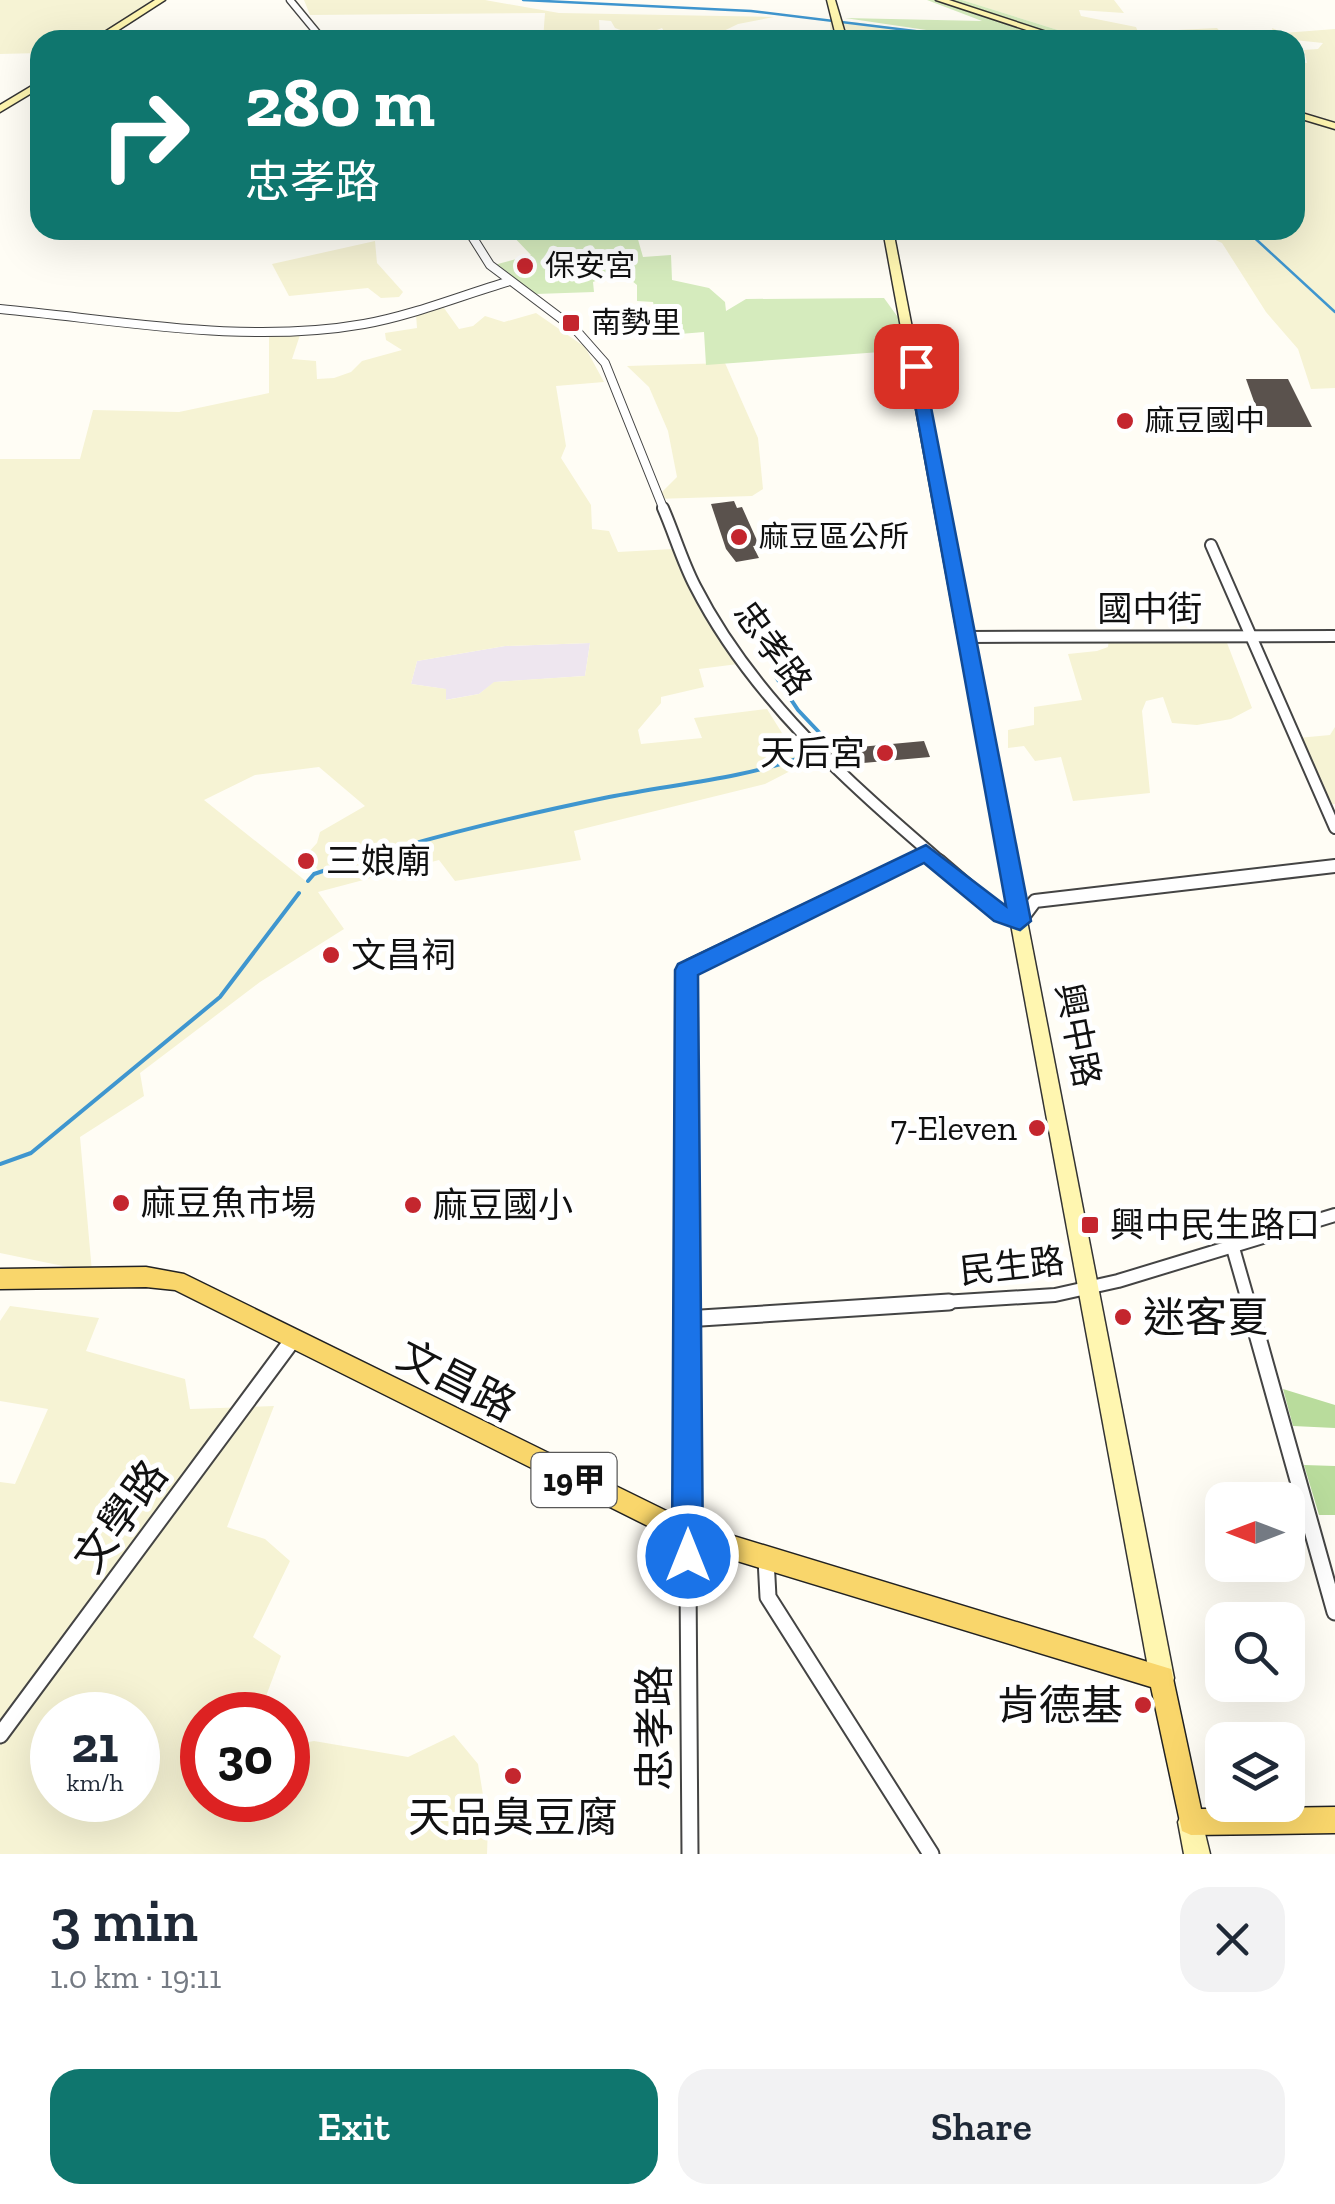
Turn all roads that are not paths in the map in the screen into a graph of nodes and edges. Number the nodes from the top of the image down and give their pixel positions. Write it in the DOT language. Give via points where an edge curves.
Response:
graph roads {
  1 [pos="160,0"];
  2 [pos="172,0"];
  3 [pos="290,0"];
  4 [pos="831,0"];
  5 [pos="940,0"];
  6 [pos="113,30"];
  7 [pos="125,30"];
  8 [pos="315,30"];
  9 [pos="840,30"];
  10 [pos="1034,30"];
  11 [pos="30,82"];
  12 [pos="30,90"];
  13 [pos="0,101"];
  14 [pos="0,109"];
  15 [pos="1305,117"];
  16 [pos="1335,126"];
  17 [pos="474,240"];
  18 [pos="890,240"];
  19 [pos="510,281"];
  20 [pos="0,309"];
  21 [pos="1211,545"];
  22 [pos="1249,636"];
  23 [pos="1335,636"];
  24 [pos="965,638"];
  25 [pos="1335,828"];
  26 [pos="926,853"];
  27 [pos="1335,866"];
  28 [pos="1020,921"];
  29 [pos="1335,1215"];
  30 [pos="1233,1248"];
  31 [pos="0,1279"];
  32 [pos="1089,1288"];
  33 [pos="685,1319"];
  34 [pos="294,1338"];
  35 [pos="688,1534"];
  36 [pos="766,1558"];
  37 [pos="1335,1612"];
  38 [pos="1162,1678"];
  39 [pos="0,1735"];
  40 [pos="1335,1820"];
  41 [pos="1191,1822"];
  42 [pos="690,1854"];
  43 [pos="931,1854"];
  44 [pos="1197,1854"];
  1 -- 6 [label="main road"];
  2 -- 7 [label="main road"];
  3 -- 8 [label="street"];
  4 -- 9 [label="main road"];
  5 -- 10 [label="main road"];
  11 -- 13 [label="main road"];
  12 -- 14 [label="main road"];
  15 -- 16 [label="main road"];
  17 -- 19 [label="street, 忠孝路"];
  18 -- 24 [label="main road, 興中路"];
  19 -- 20 [label="street" via="359,325 306,328"];
  19 -- 26 [label="street, 忠孝路" via="575,329 604,363 695,586 743,662 820,754"];
  21 -- 22 [label="street"];
  22 -- 23 [label="street, 國中街"];
  22 -- 24 [label="street, 國中街"];
  22 -- 25 [label="street"];
  24 -- 28 [label="main road, 興中路"];
  26 -- 28 [label="street, 忠孝路" via="1002,915"];
  26 -- 33 [label="street, 忠孝路" via="686,970"];
  27 -- 28 [label="street" via="1035,901"];
  28 -- 32 [label="main road, 興中路"];
  29 -- 30 [label="street, 民生路"];
  30 -- 32 [label="street, 民生路"];
  30 -- 37 [label="street"];
  31 -- 34 [label="main road, 文昌路 / 19甲" via="177,1282"];
  32 -- 33 [label="street, 民生路"];
  32 -- 38 [label="main road, 興中路"];
  33 -- 35 [label="street, 忠孝路"];
  34 -- 35 [label="main road, 文昌路 / 19甲"];
  34 -- 39 [label="street, 文學路"];
  35 -- 36 [label="main road, 文昌路 / 19甲"];
  35 -- 42 [label="street, 忠孝路"];
  36 -- 38 [label="main road, 文昌路 / 19甲"];
  36 -- 43 [label="street" via="768,1596"];
  38 -- 41 [label="main road, 興中路"];
  40 -- 41 [label="main road"];
  41 -- 44 [label="main road, 興中路"];
}
